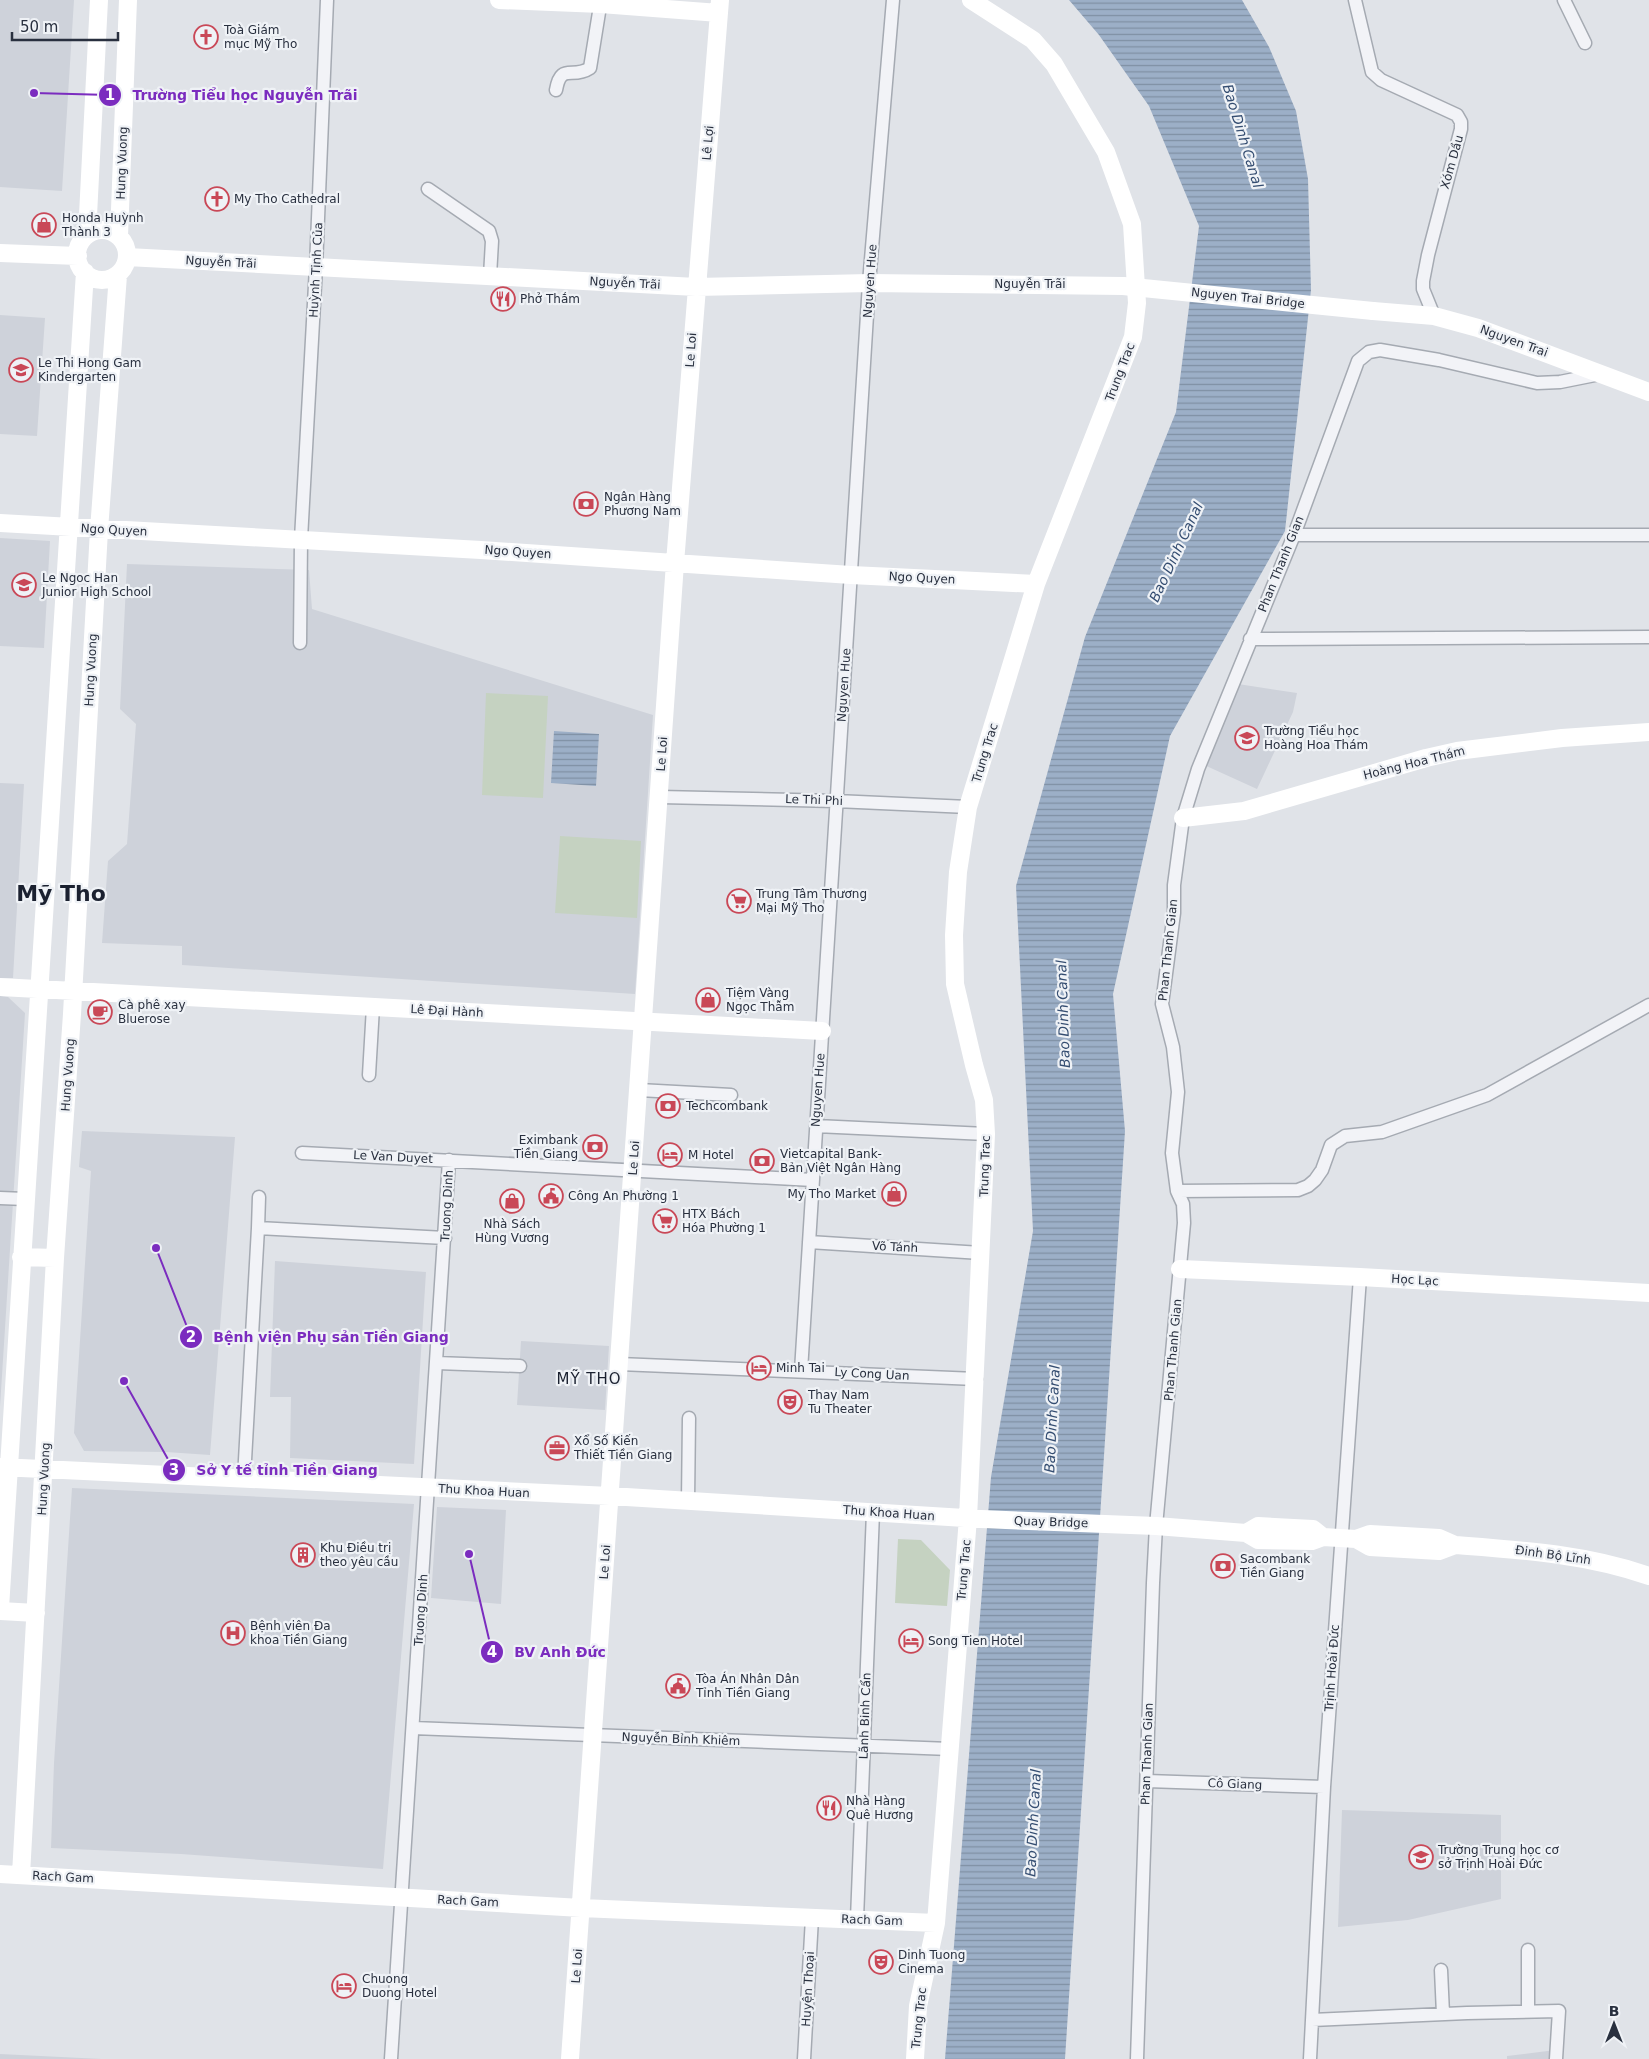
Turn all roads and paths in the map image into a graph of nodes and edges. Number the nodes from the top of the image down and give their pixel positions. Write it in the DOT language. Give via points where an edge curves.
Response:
graph roads {
  1 [pos="99,0"];
  2 [pos="128,0"];
  3 [pos="327,0"];
  4 [pos="499,0"];
  5 [pos="893,0"];
  6 [pos="971,0"];
  7 [pos="1355,0"];
  8 [pos="1564,0"];
  9 [pos="532,1"];
  10 [pos="601,2"];
  11 [pos="719,7"];
  12 [pos="1585,43"];
  13 [pos="556,90"];
  14 [pos="428,189"];
  15 [pos="87,235"];
  16 [pos="119,236"];
  17 [pos="0,253"];
  18 [pos="78,256"];
  19 [pos="128,257"];
  20 [pos="316,267"];
  21 [pos="84,272"];
  22 [pos="118,275"];
  23 [pos="490,276"];
  24 [pos="869,283"];
  25 [pos="1123,286"];
  26 [pos="696,287"];
  27 [pos="1373,311"];
  28 [pos="1434,316"];
  29 [pos="1602,374"];
  30 [pos="1649,392"];
  31 [pos="0,524"];
  32 [pos="67,527"];
  33 [pos="99,530"];
  34 [pos="1294,535"];
  35 [pos="1649,535"];
  36 [pos="301,539"];
  37 [pos="675,563"];
  38 [pos="851,575"];
  39 [pos="1036,584"];
  40 [pos="1649,637"];
  41 [pos="1250,639"];
  42 [pos="300,643"];
  43 [pos="1649,732"];
  44 [pos="660,796"];
  45 [pos="836,801"];
  46 [pos="968,807"];
  47 [pos="1183,818"];
  48 [pos="0,987"];
  49 [pos="39,988"];
  50 [pos="73,989"];
  51 [pos="1649,1005"];
  52 [pos="373,1007"];
  53 [pos="644,1023"];
  54 [pos="822,1031"];
  55 [pos="368,1075"];
  56 [pos="639,1090"];
  57 [pos="731,1095"];
  58 [pos="816,1126"];
  59 [pos="986,1134"];
  60 [pos="302,1153"];
  61 [pos="449,1160"];
  62 [pos="633,1170"];
  63 [pos="813,1180"];
  64 [pos="1177,1191"];
  65 [pos="0,1198"];
  66 [pos="259,1198"];
  67 [pos="25,1199"];
  68 [pos="258,1228"];
  69 [pos="445,1238"];
  70 [pos="809,1242"];
  71 [pos="981,1252"];
  72 [pos="21,1256"];
  73 [pos="55,1258"];
  74 [pos="1180,1269"];
  75 [pos="1360,1277"];
  76 [pos="1649,1293"];
  77 [pos="437,1363"];
  78 [pos="619,1364"];
  79 [pos="520,1366"];
  80 [pos="801,1371"];
  81 [pos="976,1379"];
  82 [pos="689,1418"];
  83 [pos="4,1467"];
  84 [pos="45,1470"];
  85 [pos="244,1478"];
  86 [pos="429,1488"];
  87 [pos="610,1496"];
  88 [pos="688,1501"];
  89 [pos="873,1512"];
  90 [pos="974,1519"];
  91 [pos="1133,1525"];
  92 [pos="1156,1526"];
  93 [pos="1340,1538"];
  94 [pos="1649,1576"];
  95 [pos="0,1610"];
  96 [pos="36,1613"];
  97 [pos="413,1728"];
  98 [pos="593,1736"];
  99 [pos="864,1746"];
  100 [pos="950,1749"];
  101 [pos="1146,1781"];
  102 [pos="1324,1787"];
  103 [pos="0,1874"];
  104 [pos="21,1875"];
  105 [pos="401,1898"];
  106 [pos="581,1908"];
  107 [pos="812,1918"];
  108 [pos="857,1919"];
  109 [pos="936,1923"];
  110 [pos="1528,1950"];
  111 [pos="1441,1970"];
  112 [pos="1528,2011"];
  113 [pos="1443,2014"];
  114 [pos="1312,2020"];
  115 [pos="392,2059"];
  116 [pos="570,2059"];
  117 [pos="804,2059"];
  118 [pos="915,2059"];
  119 [pos="1137,2059"];
  120 [pos="1310,2059"];
  121 [pos="1556,2059"];
  1 -- 15 [label="main road"];
  2 -- 16 [label="main road, Hung Vuong"];
  3 -- 20 [label="street, Huỳnh Tịnh Của"];
  4 -- 9 [label="main road"];
  5 -- 24 [label="street, Nguyen Hue"];
  6 -- 39 [label="main road, Trung Trac" via="1033,40 1054,64 1106,152 1132,224 1138,303 1133,337"];
  7 -- 28 [label="street, Xóm Dầu" via="1372,72 1381,80 1457,115 1461,122 1423,281"];
  8 -- 12 [label="street"];
  9 -- 10 [label="main road"];
  10 -- 11 [label="main road"];
  10 -- 13 [label="street" via="590,68 580,74 561,75"];
  11 -- 26 [label="main road, Lê Lợi"];
  14 -- 23 [label="street" via="489,231 492,241"];
  15 -- 16 [label="main road" via="103,230"];
  15 -- 18 [label="main road"];
  16 -- 19 [label="main road"];
  17 -- 18 [label="main road"];
  18 -- 21 [label="main road"];
  19 -- 20 [label="main road, Nguyễn Trãi"];
  19 -- 22 [label="main road"];
  20 -- 23 [label="main road, Nguyễn Trãi"];
  20 -- 36 [label="street, Huỳnh Tịnh Của"];
  21 -- 22 [label="main road" via="101,280"];
  21 -- 32 [label="main road"];
  22 -- 33 [label="main road, Hung Vuong"];
  23 -- 26 [label="main road, Nguyễn Trãi"];
  24 -- 25 [label="main road, Nguyễn Trãi"];
  24 -- 26 [label="main road, Nguyễn Trãi"];
  24 -- 38 [label="street, Nguyen Hue"];
  25 -- 27 [label="main road, Nguyen Trai Bridge, bridge"];
  26 -- 37 [label="main road, Le Loi"];
  27 -- 28 [label="main road, Nguyen Trai"];
  28 -- 29 [label="main road, Nguyen Trai" via="1514,340"];
  29 -- 30 [label="main road, Nguyen Trai"];
  29 -- 34 [label="street, Phan Thanh Gian" via="1538,383 1392,350 1369,352 1358,361"];
  31 -- 32 [label="main road, Ngo Quyen"];
  32 -- 33 [label="main road, Ngo Quyen"];
  32 -- 49 [label="main road"];
  33 -- 36 [label="main road, Ngo Quyen"];
  33 -- 50 [label="main road, Hung Vuong"];
  34 -- 35 [label="street"];
  34 -- 41 [label="street, Phan Thanh Gian"];
  36 -- 37 [label="main road, Ngo Quyen"];
  36 -- 42 [label="street, Huỳnh Tịnh Của"];
  37 -- 38 [label="main road, Ngo Quyen"];
  37 -- 44 [label="main road, Le Loi"];
  38 -- 39 [label="main road, Ngo Quyen"];
  38 -- 45 [label="street, Nguyen Hue"];
  39 -- 46 [label="main road, Trung Trac"];
  40 -- 41 [label="street"];
  41 -- 47 [label="street, Phan Thanh Gian" via="1198,769"];
  43 -- 47 [label="main road, Hoàng Hoa Thám" via="1562,738 1458,751 1244,811"];
  44 -- 45 [label="street, Le Thi Phi"];
  44 -- 53 [label="main road, Le Loi"];
  45 -- 46 [label="street, Le Thi Phi"];
  45 -- 54 [label="street, Nguyen Hue"];
  46 -- 59 [label="main road, Trung Trac" via="957,890 955,984 984,1100"];
  47 -- 64 [label="street, Phan Thanh Gian" via="1162,1004 1173,1047 1178,1092 1172,1153"];
  48 -- 49 [label="main road"];
  49 -- 50 [label="main road, Lê Đại Hành"];
  49 -- 67 [label="main road"];
  50 -- 52 [label="main road, Lê Đại Hành"];
  50 -- 73 [label="main road, Hung Vuong"];
  51 -- 64 [label="street" via="1487,1095 1382,1132 1345,1136 1332,1144 1322,1170 1308,1186 1298,1190"];
  52 -- 53 [label="main road, Lê Đại Hành"];
  52 -- 55 [label="street"];
  53 -- 54 [label="main road, Lê Đại Hành"];
  53 -- 56 [label="main road, Le Loi"];
  54 -- 58 [label="street, Nguyen Hue"];
  56 -- 57 [label="street"];
  56 -- 62 [label="main road, Le Loi"];
  58 -- 59 [label="street"];
  58 -- 63 [label="street, Nguyen Hue"];
  59 -- 71 [label="main road, Trung Trac"];
  60 -- 61 [label="street, Le Van Duyet"];
  61 -- 62 [label="street, Le Van Duyet"];
  61 -- 69 [label="street, Truong Dinh"];
  62 -- 63 [label="street, Le Van Duyet"];
  62 -- 78 [label="main road, Le Loi"];
  63 -- 70 [label="street, Nguyen Hue"];
  64 -- 74 [label="street, Phan Thanh Gian" via="1183,1204 1184,1223"];
  65 -- 67 [label="street"];
  66 -- 68 [label="street"];
  67 -- 72 [label="main road"];
  68 -- 69 [label="street"];
  68 -- 85 [label="street"];
  69 -- 77 [label="street, Truong Dinh"];
  70 -- 71 [label="street, Võ Tánh"];
  70 -- 80 [label="street, Nguyen Hue"];
  71 -- 81 [label="main road, Trung Trac"];
  72 -- 73 [label="main road"];
  72 -- 83 [label="main road"];
  73 -- 84 [label="main road, Hung Vuong"];
  74 -- 75 [label="main road, Học Lạc"];
  74 -- 92 [label="street, Phan Thanh Gian"];
  75 -- 76 [label="main road, Học Lạc"];
  75 -- 93 [label="street, Trịnh Hoài Đức"];
  77 -- 79 [label="street"];
  77 -- 86 [label="street, Truong Dinh"];
  78 -- 80 [label="street, Ly Cong Uan"];
  78 -- 87 [label="main road, Le Loi"];
  80 -- 81 [label="street, Ly Cong Uan"];
  81 -- 90 [label="main road, Trung Trac"];
  82 -- 88 [label="street"];
  83 -- 84 [label="main road, Thu Khoa Huan"];
  83 -- 95 [label="main road"];
  84 -- 85 [label="main road, Thu Khoa Huan"];
  84 -- 96 [label="main road, Hung Vuong"];
  85 -- 86 [label="main road, Thu Khoa Huan"];
  86 -- 87 [label="main road, Thu Khoa Huan"];
  86 -- 97 [label="street, Truong Dinh"];
  87 -- 88 [label="main road, Thu Khoa Huan"];
  87 -- 98 [label="main road, Le Loi"];
  88 -- 89 [label="main road, Thu Khoa Huan"];
  89 -- 90 [label="main road, Thu Khoa Huan"];
  89 -- 99 [label="street, Lãnh Binh Cẩn"];
  90 -- 91 [label="main road, Quay Bridge"];
  90 -- 100 [label="main road, Trung Trac"];
  91 -- 92 [label="main road, Đinh Bộ Lĩnh"];
  92 -- 93 [label="main road, Đinh Bộ Lĩnh" via="1246,1533 1258,1540 1312,1542"];
  92 -- 101 [label="street, Phan Thanh Gian"];
  93 -- 94 [label="main road, Đinh Bộ Lĩnh" via="1370,1547 1439,1551 1455,1544 1565,1555 1604,1562"];
  93 -- 102 [label="street, Trịnh Hoài Đức"];
  95 -- 96 [label="main road"];
  96 -- 104 [label="main road, Hung Vuong"];
  97 -- 98 [label="street, Nguyễn Bỉnh Khiêm"];
  97 -- 105 [label="street, Truong Dinh"];
  98 -- 99 [label="street, Nguyễn Bỉnh Khiêm"];
  98 -- 106 [label="main road, Le Loi"];
  99 -- 100 [label="street, Nguyễn Bỉnh Khiêm"];
  99 -- 108 [label="street, Lãnh Binh Cẩn"];
  100 -- 109 [label="main road, Trung Trac"];
  101 -- 102 [label="street, Cô Giang"];
  101 -- 119 [label="street, Phan Thanh Gian"];
  102 -- 114 [label="street, Trịnh Hoài Đức"];
  103 -- 104 [label="main road, Rach Gam"];
  104 -- 105 [label="main road, Rach Gam"];
  105 -- 106 [label="main road, Rach Gam"];
  105 -- 115 [label="street, Truong Dinh"];
  106 -- 107 [label="main road, Rach Gam"];
  106 -- 116 [label="main road, Le Loi"];
  107 -- 108 [label="main road, Rach Gam"];
  107 -- 117 [label="street, Huyện Thoại"];
  108 -- 109 [label="main road, Rach Gam"];
  109 -- 118 [label="main road, Trung Trac" via="918,2006"];
  110 -- 112 [label="street"];
  111 -- 113 [label="street"];
  112 -- 113 [label="street"];
  112 -- 121 [label="street" via="1559,2011"];
  113 -- 114 [label="street"];
  114 -- 120 [label="street, Trịnh Hoài Đức"];
}
